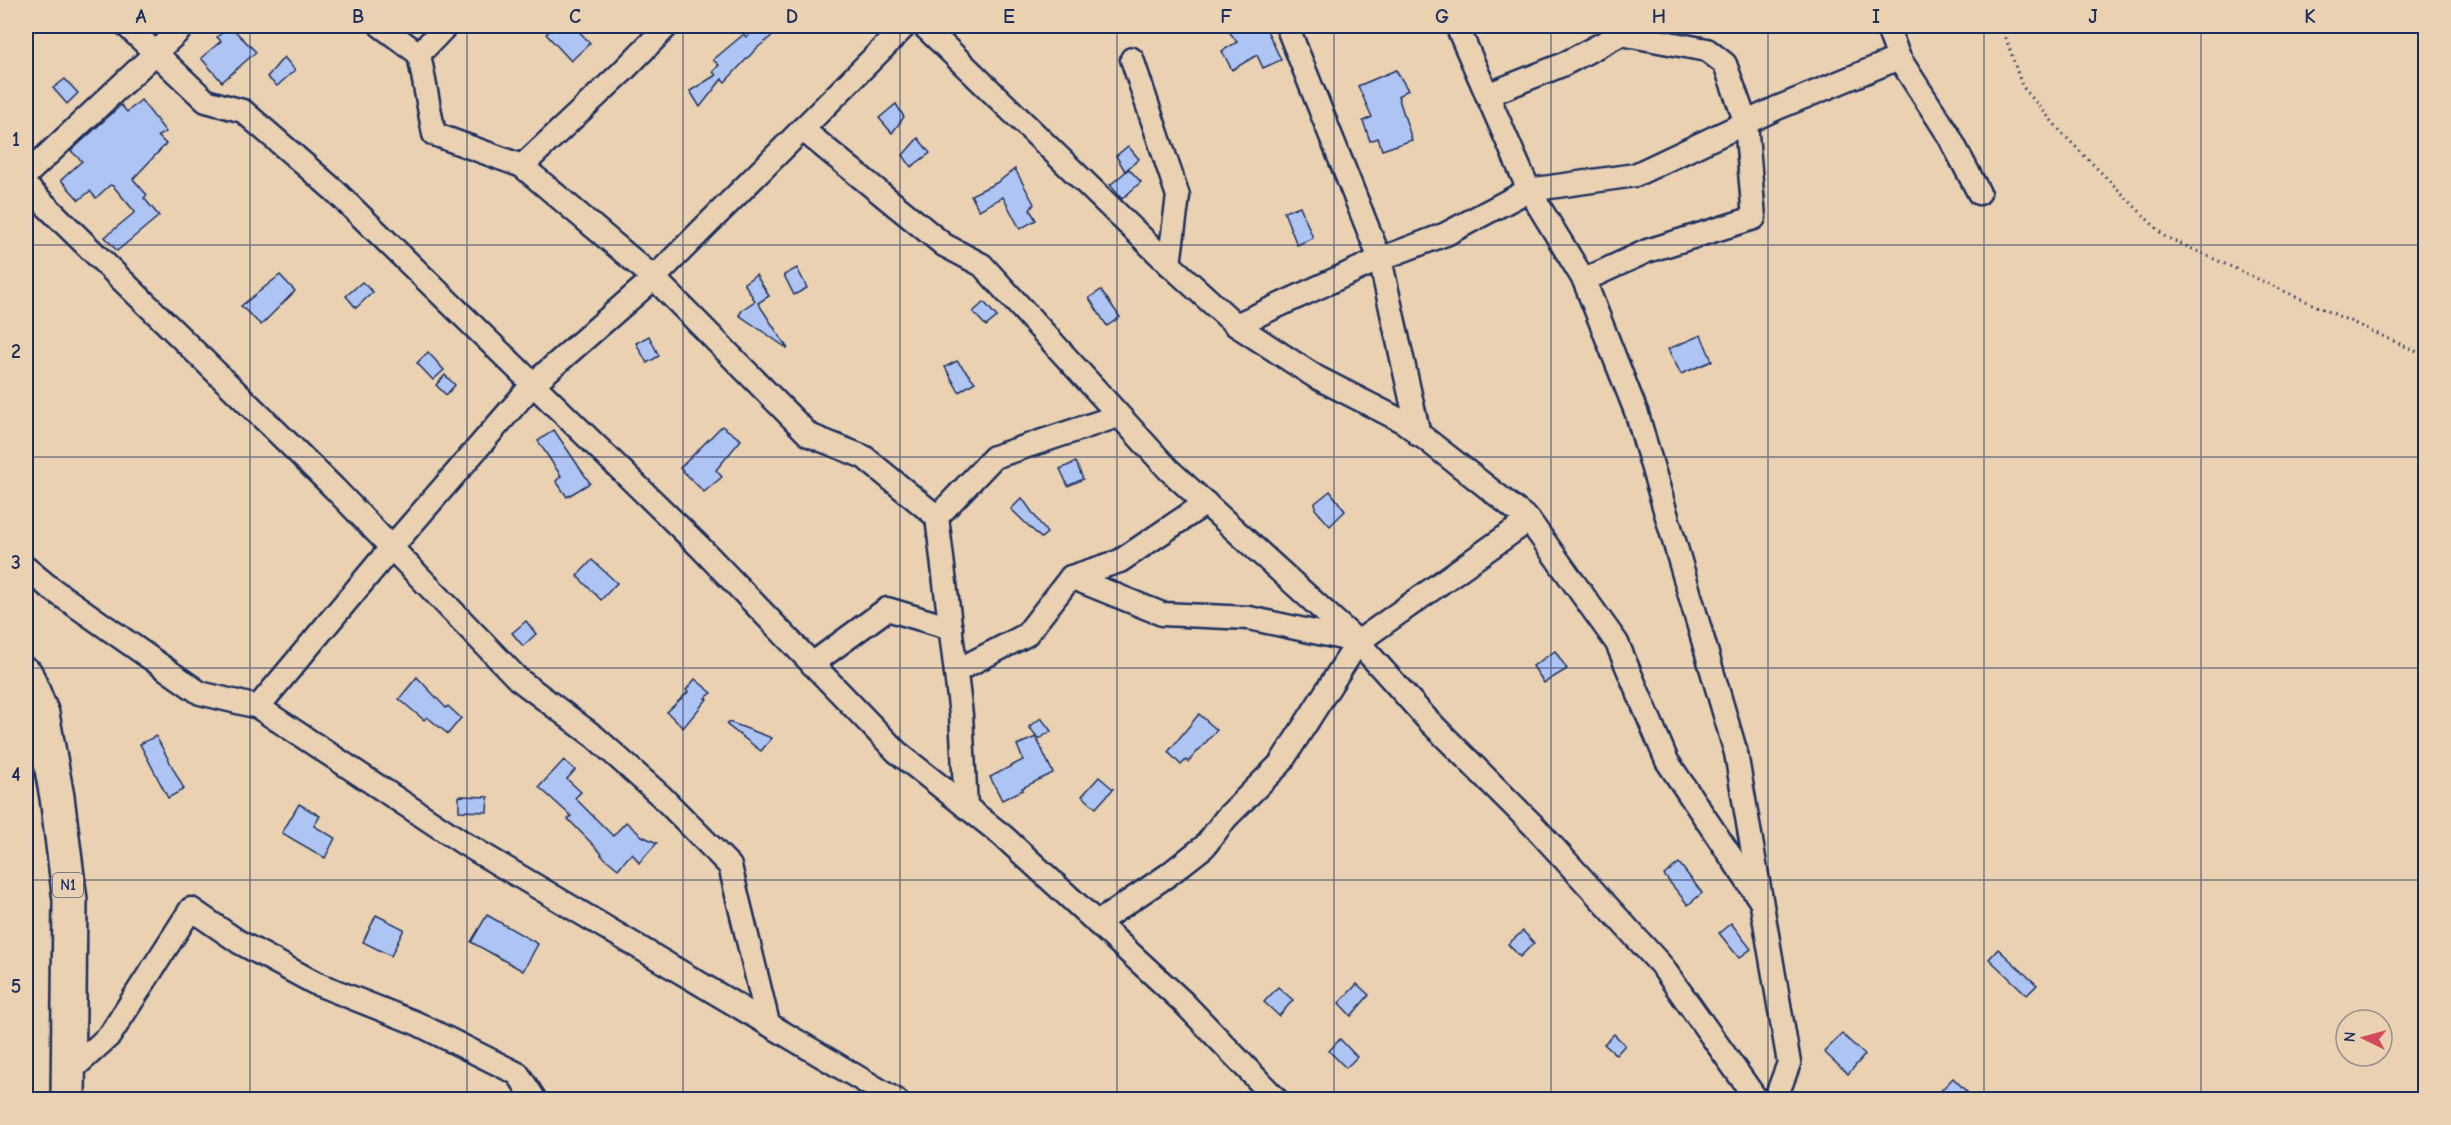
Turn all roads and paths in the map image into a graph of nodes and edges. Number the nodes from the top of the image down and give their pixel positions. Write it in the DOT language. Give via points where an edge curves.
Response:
graph roads {
  1 [pos="127,26"];
  2 [pos="184,26"];
  3 [pos="381,26"];
  4 [pos="446,26"];
  5 [pos="667,26"];
  6 [pos="905,26"];
  7 [pos="924,26"];
  8 [pos="1287,26"];
  9 [pos="1457,26"];
  10 [pos="1887,26"];
  11 [pos="2002,26"];
  12 [pos="155,53"];
  13 [pos="419,54"];
  14 [pos="1899,58"];
  15 [pos="1132,59"];
  16 [pos="1487,95"];
  17 [pos="1746,123"];
  18 [pos="802,129"];
  19 [pos="522,166"];
  20 [pos="26,175"];
  21 [pos="26,186"];
  22 [pos="1529,190"];
  23 [pos="1979,193"];
  24 [pos="1380,258"];
  25 [pos="1169,264"];
  26 [pos="654,278"];
  27 [pos="1584,280"];
  28 [pos="1236,325"];
  29 [pos="2426,356"];
  30 [pos="533,384"];
  31 [pos="1118,416"];
  32 [pos="1419,435"];
  33 [pos="1206,503"];
  34 [pos="937,517"];
  35 [pos="1529,520"];
  36 [pos="391,548"];
  37 [pos="26,567"];
  38 [pos="1071,577"];
  39 [pos="951,628"];
  40 [pos="1358,642"];
  41 [pos="813,664"];
  42 [pos="956,671"];
  43 [pos="26,675"];
  44 [pos="258,707"];
  45 [pos="966,807"];
  46 [pos="1760,900"];
  47 [pos="1097,923"];
  48 [pos="768,1023"];
  49 [pos="68,1086"];
  50 [pos="535,1100"];
  51 [pos="896,1100"];
  52 [pos="1277,1100"];
  53 [pos="1757,1100"];
  54 [pos="1774,1100"];
  1 -- 12 [label="street"];
  2 -- 12 [label="street"];
  3 -- 13 [label="street"];
  4 -- 13 [label="street"];
  5 -- 19 [label="street"];
  6 -- 18 [label="street"];
  7 -- 25 [label="street"];
  8 -- 24 [label="street"];
  9 -- 16 [label="street"];
  10 -- 14 [label="street"];
  11 -- 29 [label="path" via="2022,86 2063,134 2164,236"];
  12 -- 20 [label="street"];
  12 -- 30 [label="street" via="206,101 243,111 286,146"];
  13 -- 19 [label="street" via="434,134"];
  14 -- 17 [label="street"];
  14 -- 23 [label="street" via="1948,134"];
  15 -- 25 [label="street" via="1178,196"];
  16 -- 17 [label="street" via="1562,65 1621,34 1707,50 1725,64"];
  16 -- 22 [label="street"];
  17 -- 22 [label="street" via="1635,175"];
  17 -- 27 [label="street" via="1754,218 1647,251"];
  18 -- 26 [label="street"];
  18 -- 31 [label="street" via="944,245 982,265"];
  19 -- 26 [label="street"];
  21 -- 36 [label="street"];
  22 -- 24 [label="street" via="1446,234"];
  22 -- 27 [label="street"];
  24 -- 28 [label="street"];
  24 -- 32 [label="street"];
  25 -- 28 [label="street"];
  26 -- 30 [label="street"];
  26 -- 34 [label="street" via="809,435 864,457"];
  27 -- 46 [label="street" via="1637,414 1736,753"];
  28 -- 32 [label="street" via="1316,377 1404,422"];
  30 -- 36 [label="street"];
  30 -- 41 [label="street"];
  31 -- 33 [label="street"];
  31 -- 34 [label="street" via="994,457"];
  32 -- 35 [label="street"];
  33 -- 38 [label="street" via="1120,561"];
  33 -- 40 [label="street"];
  34 -- 39 [label="street"];
  35 -- 40 [label="street"];
  35 -- 46 [label="street" via="1617,643 1667,761"];
  36 -- 44 [label="street"];
  36 -- 48 [label="street" via="518,679 595,737 730,866"];
  37 -- 44 [label="street" via="200,693"];
  38 -- 40 [label="street" via="1162,614 1249,618"];
  38 -- 42 [label="street" via="1026,635"];
  39 -- 41 [label="street" via="887,609"];
  39 -- 42 [label="street"];
  40 -- 47 [label="street" via="1280,764 1226,818 1205,846"];
  40 -- 53 [label="street" via="1426,719 1534,826 1661,965"];
  41 -- 45 [label="street" via="897,752"];
  42 -- 45 [label="street"];
  43 -- 49 [label="highway, N1" via="42,714 70,900"];
  44 -- 48 [label="street" via="465,844"];
  45 -- 47 [label="street"];
  46 -- 54 [label="street" via="1789,1063"];
  47 -- 52 [label="street" via="1183,1002"];
  48 -- 51 [label="street"];
  49 -- 50 [label="street" via="110,1035 191,909 239,942 315,982 416,1023 518,1074"];
}
